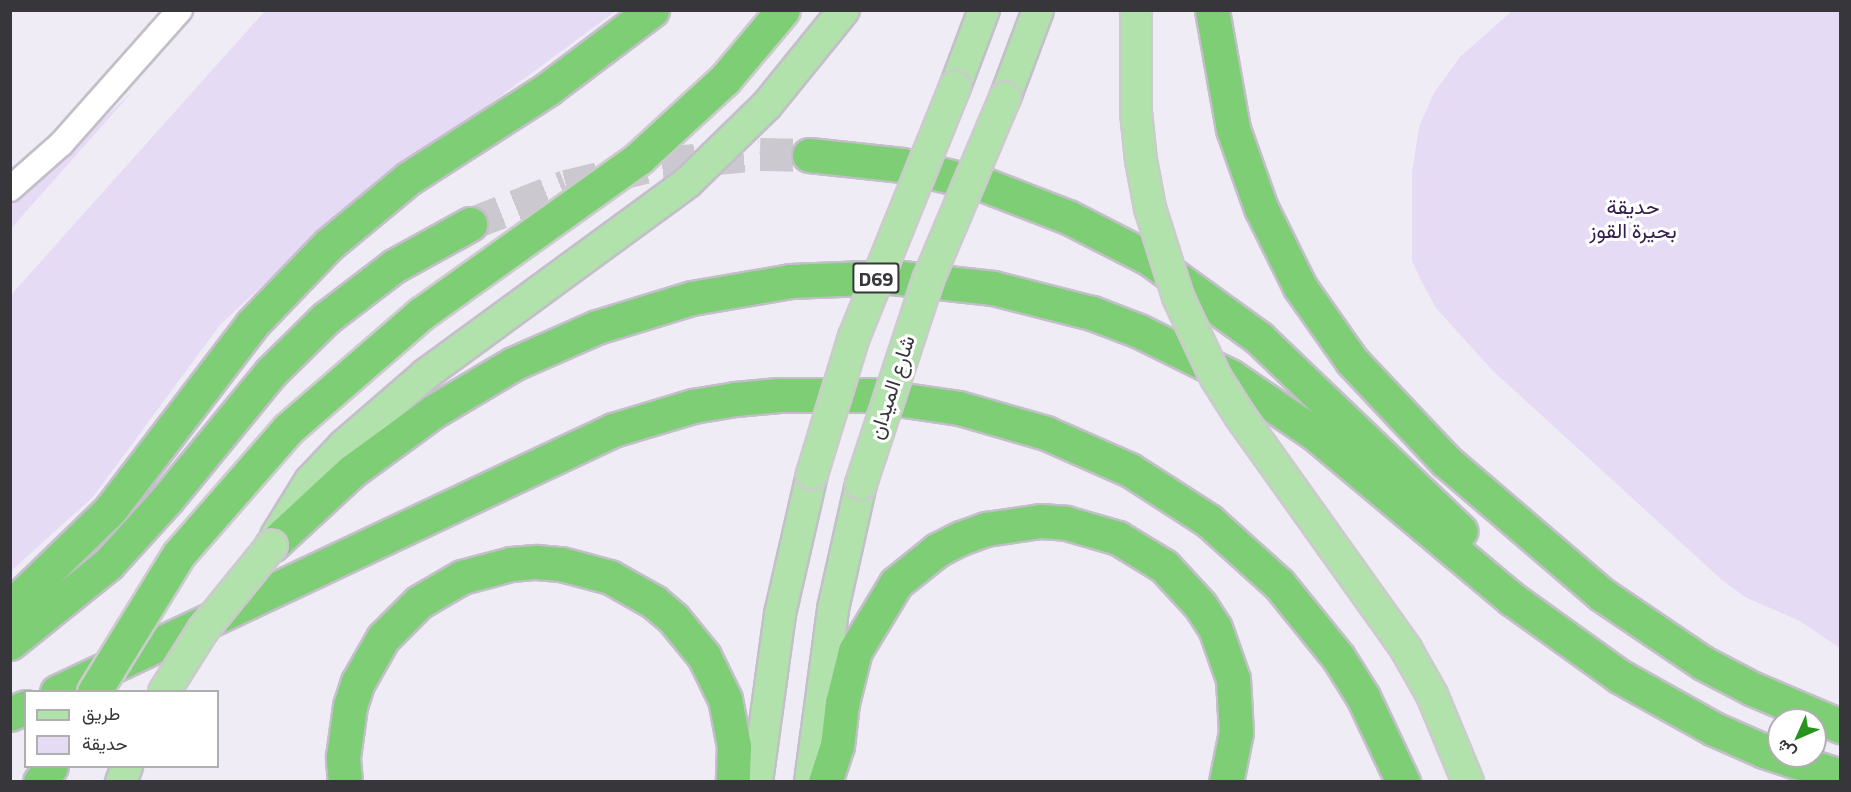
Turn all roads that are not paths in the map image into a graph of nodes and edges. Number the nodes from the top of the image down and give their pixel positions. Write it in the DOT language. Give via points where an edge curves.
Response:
graph roads {
  1 [pos="180,10"];
  2 [pos="652,10"];
  3 [pos="783,10"];
  4 [pos="844,10"];
  5 [pos="984,10"];
  6 [pos="1038,10"];
  7 [pos="1212,10"];
  8 [pos="1136,13"];
  9 [pos="809,155"];
  10 [pos="10,189"];
  11 [pos="470,224"];
  12 [pos="272,545"];
  13 [pos="10,607"];
  14 [pos="10,643"];
  15 [pos="1574,645"];
  16 [pos="61,690"];
  17 [pos="95,690"];
  18 [pos="165,690"];
  19 [pos="24,707"];
  20 [pos="10,714"];
  21 [pos="1840,726"];
  22 [pos="50,768"];
  23 [pos="1840,776"];
  24 [pos="40,782"];
  25 [pos="345,782"];
  26 [pos="733,782"];
  27 [pos="757,782"];
  28 [pos="810,782"];
  29 [pos="825,782"];
  30 [pos="1226,782"];
  31 [pos="1403,782"];
  32 [pos="1468,782"];
  1 -- 10 [label="street" via="61,144"];
  2 -- 13 [label="highway" via="549,88 409,178 328,245 252,324 110,510"];
  3 -- 17 [label="highway, bridge" via="725,79 639,158 422,313 288,429 179,554"];
  4 -- 12 [label="main road" via="804,64 728,145 653,209 467,343 379,412 310,481"];
  5 -- 27 [label="main road, D69, bridge" via="854,337 812,474 780,614"];
  6 -- 28 [label="main road, شارع الميدان / D69, bridge" via="920,301 861,484 833,609"];
  7 -- 21 [label="highway" via="1233,129 1261,208 1300,287 1360,370 1496,507 1601,594 1703,663"];
  8 -- 32 [label="main road, bridge" via="1136,112 1141,160 1150,208 1178,297 1206,358 1240,416 1407,649 1432,695"];
  9 -- 15 [label="highway" via="902,165 1026,199 1109,237 1188,284 1283,360"];
  11 -- 14 [label="highway" via="394,266 326,318 270,373 108,564"];
  12 -- 15 [label="highway" via="352,471 463,393 555,344 644,311 731,290 790,281 892,277 993,288 1101,316 1185,352 1273,403"];
  12 -- 18 [label="main road, bridge" via="203,630"];
  15 -- 23 [label="highway" via="1665,705 1714,729"];
  16 -- 31 [label="highway" via="574,446 642,420 693,406 780,394 859,394 915,400 1003,419 1130,470 1209,521 1287,593 1338,657 1363,697"];
  19 -- 20 [label="highway"];
  22 -- 24 [label="highway"];
  25 -- 26 [label="highway" via="344,749 350,706 369,659 383,638 419,602 462,577 511,564 536,562 561,564 610,577 654,602 673,618 704,657 725,699 734,746"];
  29 -- 30 [label="highway" via="837,746 842,703 855,651 896,584 930,555 961,538 995,527 1040,521 1092,529 1126,542 1164,566 1200,605 1215,628 1233,678 1236,732"];
}
